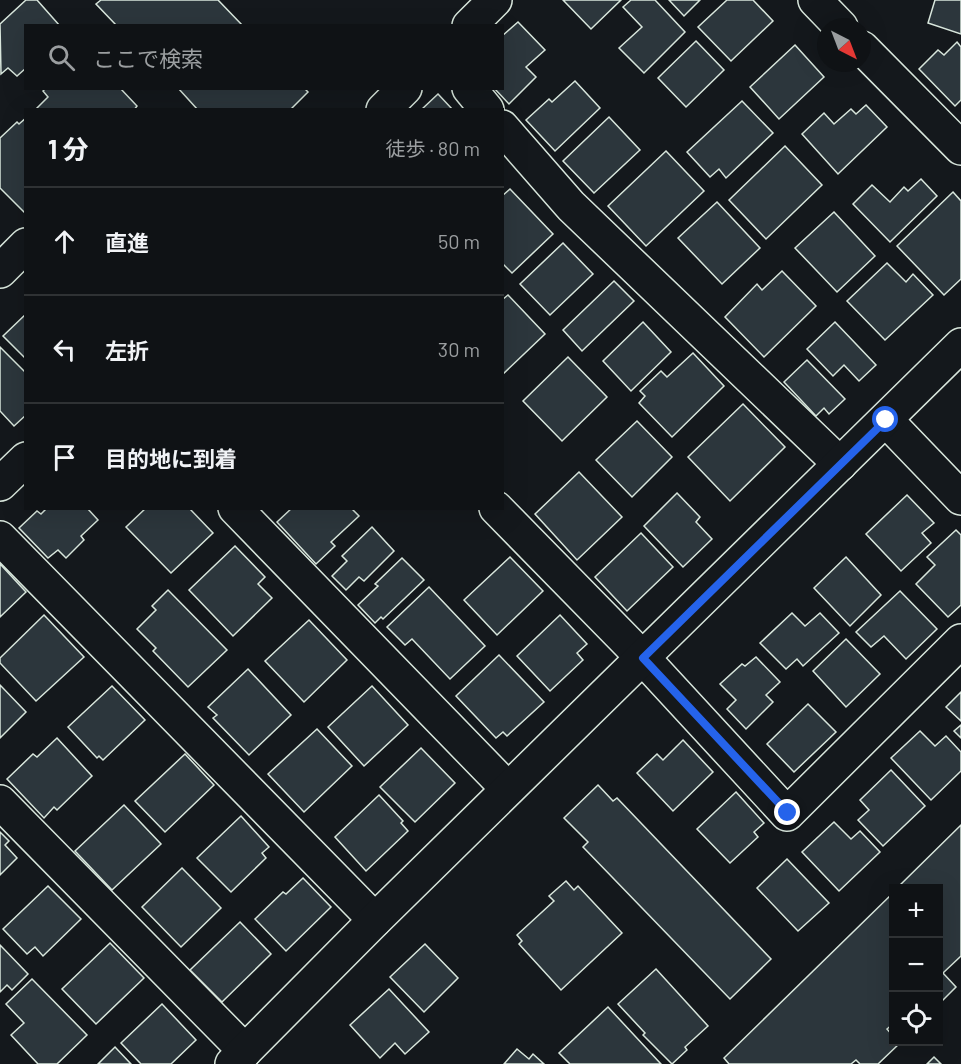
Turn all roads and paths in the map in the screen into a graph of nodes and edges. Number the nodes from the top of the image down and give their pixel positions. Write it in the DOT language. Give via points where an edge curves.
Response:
graph roads {
  1 [pos="495,0"];
  2 [pos="815,0"];
  3 [pos="832,18"];
  4 [pos="471,24"];
  5 [pos="871,57"];
  6 [pos="403,90"];
  7 [pos="471,90"];
  8 [pos="385,108"];
  9 [pos="486,108"];
  10 [pos="504,129"];
  11 [pos="961,148"];
  12 [pos="24,247"];
  13 [pos="0,271"];
  14 [pos="961,345"];
  15 [pos="886,420"];
  16 [pos="24,461"];
  17 [pos="840,464"];
  18 [pos="0,484"];
  19 [pos="961,498"];
  20 [pos="237,510"];
  21 [pos="498,510"];
  22 [pos="0,538"];
  23 [pos="961,641"];
  24 [pos="643,658"];
  25 [pos="508,789"];
  26 [pos="0,802"];
  27 [pos="375,920"];
  28 [pos="238,1058"];
  1 -- 4 [label="street"];
  2 -- 3 [label="street"];
  5 -- 11 [label="street"];
  6 -- 8 [label="street"];
  7 -- 9 [label="street"];
  10 -- 17 [label="street" via="572,206"];
  12 -- 13 [label="street"];
  14 -- 15 [label="street"];
  15 -- 17 [label="street"];
  15 -- 19 [label="street"];
  16 -- 18 [label="street"];
  17 -- 24 [label="street"];
  20 -- 25 [label="street"];
  21 -- 24 [label="street"];
  22 -- 27 [label="street"];
  23 -- 24 [label="street" via="788,813"];
  24 -- 25 [label="street"];
  25 -- 27 [label="street"];
  26 -- 28 [label="street"];
  27 -- 28 [label="street"];
}
